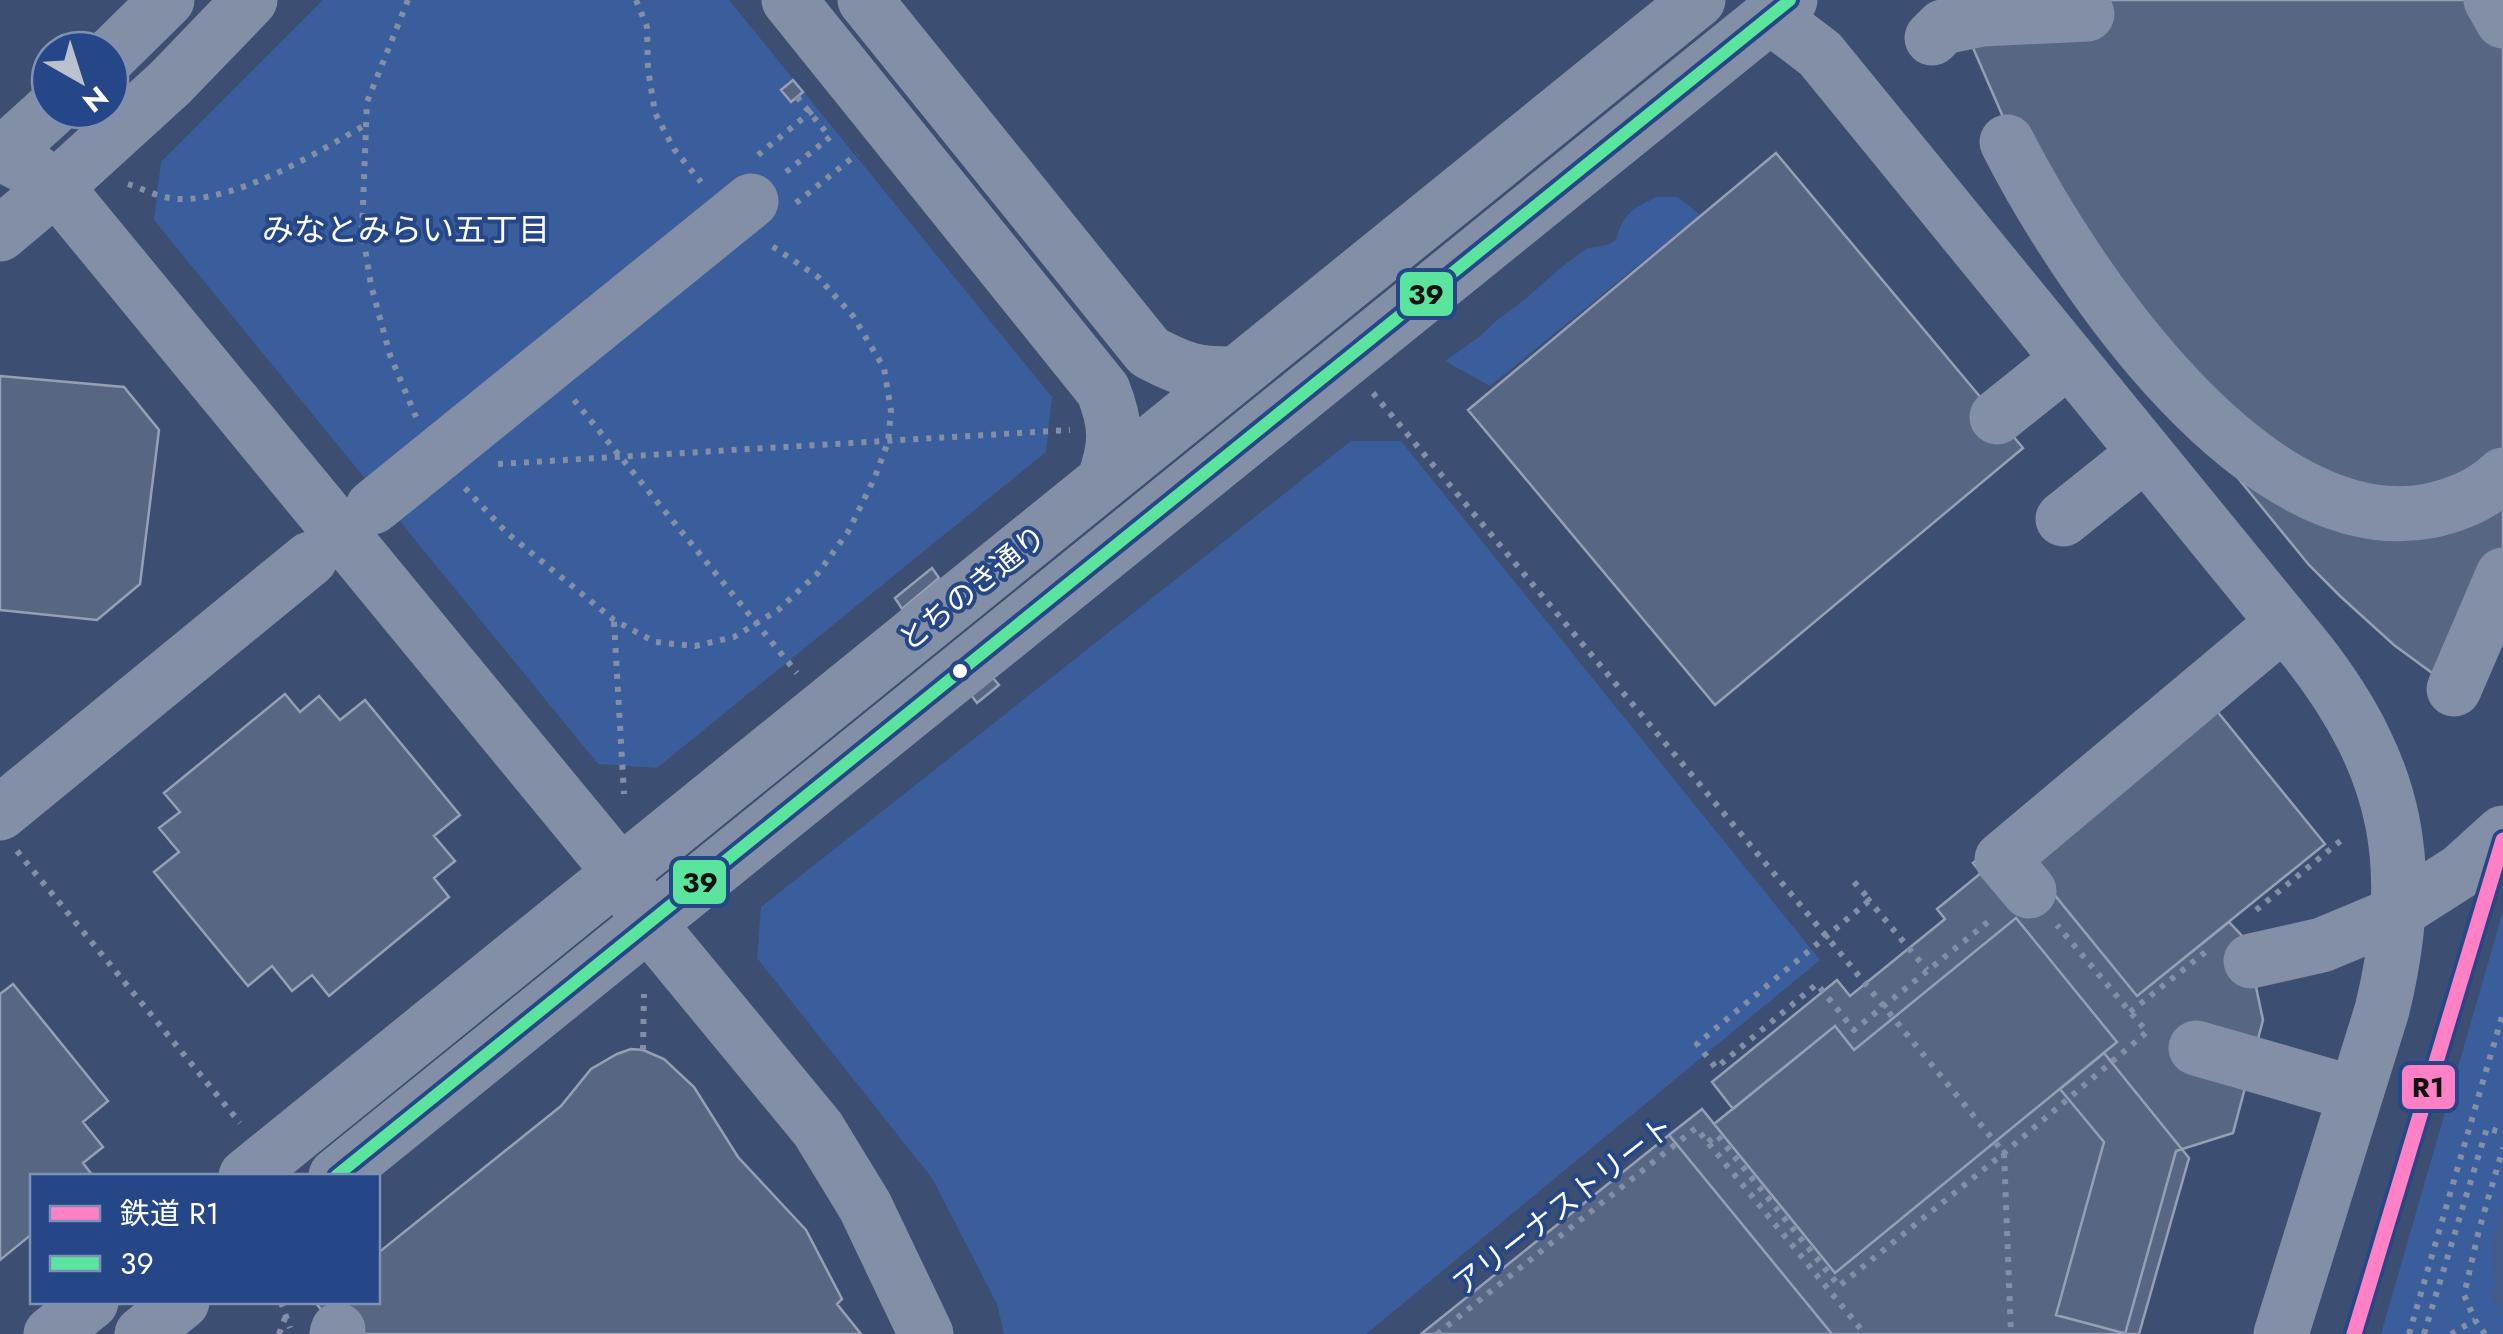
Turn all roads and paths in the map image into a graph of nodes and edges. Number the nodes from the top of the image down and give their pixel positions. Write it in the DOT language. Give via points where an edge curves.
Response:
graph roads {
  1 [pos="167,0"];
  2 [pos="250,0"];
  3 [pos="408,0"];
  4 [pos="636,0"];
  5 [pos="789,0"];
  6 [pos="865,0"];
  7 [pos="1698,0"];
  8 [pos="2491,0"];
  9 [pos="1780,8"];
  10 [pos="1990,9"];
  11 [pos="2087,14"];
  12 [pos="2503,20"];
  13 [pos="130,36"];
  14 [pos="1932,38"];
  15 [pos="798,97"];
  16 [pos="826,100"];
  17 [pos="366,125"];
  18 [pos="30,128"];
  19 [pos="2007,142"];
  20 [pos="866,147"];
  21 [pos="1,154"];
  22 [pos="796,164"];
  23 [pos="128,184"];
  24 [pos="56,187"];
  25 [pos="746,192"];
  26 [pos="806,196"];
  27 [pos="0,234"];
  28 [pos="547,366"];
  29 [pos="1237,373"];
  30 [pos="2047,377"];
  31 [pos="1370,390"];
  32 [pos="1997,417"];
  33 [pos="1076,430"];
  34 [pos="888,442"];
  35 [pos="621,457"];
  36 [pos="441,462"];
  37 [pos="2123,471"];
  38 [pos="2503,475"];
  39 [pos="1104,481"];
  40 [pos="373,507"];
  41 [pos="2063,519"];
  42 [pos="310,559"];
  43 [pos="2503,576"];
  44 [pos="614,620"];
  45 [pos="756,624"];
  46 [pos="2262,641"];
  47 [pos="798,674"];
  48 [pos="2454,689"];
  49 [pos="624,794"];
  50 [pos="6,829"];
  51 [pos="2503,833"];
  52 [pos="2344,838"];
  53 [pos="620,872"];
  54 [pos="2029,891"];
  55 [pos="658,914"];
  56 [pos="1827,938"];
  57 [pos="2236,949"];
  58 [pos="1927,970"];
  59 [pos="644,994"];
  60 [pos="1883,1006"];
  61 [pos="2130,1012"];
  62 [pos="2503,1013"];
  63 [pos="2172,1040"];
  64 [pos="643,1050"];
  65 [pos="2328,1086"];
  66 [pos="2503,1133"];
  67 [pos="1708,1142"];
  68 [pos="2503,1148"];
  69 [pos="245,1153"];
  70 [pos="2004,1153"];
  71 [pos="338,1174"];
  72 [pos="88,1304"];
  73 [pos="180,1304"];
  74 [pos="282,1304"];
  75 [pos="2475,1320"];
  76 [pos="278,1333"];
  77 [pos="2410,1333"];
  78 [pos="51,1334"];
  79 [pos="142,1334"];
  80 [pos="926,1334"];
  81 [pos="958,1334"];
  82 [pos="1437,1334"];
  83 [pos="1865,1334"];
  84 [pos="2011,1334"];
  85 [pos="2252,1334"];
  86 [pos="2281,1334"];
  87 [pos="2424,1334"];
  88 [pos="2452,1334"];
  89 [pos="2485,1334"];
  1 -- 13 [label="street"];
  2 -- 24 [label="street"];
  3 -- 17 [label="path" via="367,102"];
  4 -- 25 [label="path" via="647,27 655,113 674,149"];
  5 -- 39 [label="street" via="1103,390 1116,442"];
  6 -- 29 [label="street" via="1149,352 1188,370"];
  7 -- 29 [label="street, とちのき通り"];
  8 -- 12 [label="street"];
  9 -- 30 [label="street" via="1797,72"];
  9 -- 55 [label="street, とちのき通り"];
  9 -- 86 [label="street" via="2308,652 2348,707 2376,765 2394,826 2398,931 2382,1010"];
  10 -- 11 [label="street"];
  10 -- 14 [label="street"];
  15 -- 22 [label="path, bridge" via="830,137"];
  16 -- 25 [label="path" via="767,147"];
  17 -- 23 [label="path" via="215,196 176,200"];
  17 -- 36 [label="path" via="362,230 370,284 390,356"];
  18 -- 21 [label="street"];
  19 -- 38 [label="street" via="2041,205 2127,331 2196,408 2267,466 2372,514 2450,507"];
  20 -- 26 [label="path"];
  21 -- 24 [label="street"];
  24 -- 27 [label="street"];
  24 -- 53 [label="street"];
  25 -- 28 [label="street"];
  25 -- 34 [label="path" via="853,316 884,368"];
  28 -- 35 [label="path"];
  28 -- 36 [label="street"];
  29 -- 39 [label="street, とちのき通り"];
  30 -- 32 [label="street"];
  30 -- 37 [label="street"];
  31 -- 56 [label="path"];
  33 -- 34 [label="path"];
  34 -- 35 [label="path"];
  34 -- 45 [label="path" via="848,532 818,573"];
  35 -- 36 [label="path"];
  35 -- 45 [label="path"];
  36 -- 40 [label="street"];
  36 -- 44 [label="path" via="507,533"];
  37 -- 41 [label="street"];
  37 -- 46 [label="street"];
  39 -- 53 [label="street, とちのき通り"];
  42 -- 50 [label="street"];
  43 -- 48 [label="street"];
  44 -- 45 [label="path" via="655,642 695,646"];
  44 -- 49 [label="path"];
  45 -- 47 [label="path"];
  46 -- 54 [label="street" via="2002,859"];
  46 -- 65 [label="street" via="2325,724 2361,806 2371,865 2370,930"];
  50 -- 69 [label="path"];
  51 -- 57 [label="street, bridge" via="2461,871 2388,917 2322,945"];
  52 -- 57 [label="path"];
  53 -- 55 [label="street"];
  53 -- 69 [label="street, とちのき通り"];
  54 -- 58 [label="path"];
  54 -- 61 [label="path"];
  55 -- 71 [label="street, とちのき通り"];
  55 -- 80 [label="street" via="818,1130 866,1206"];
  55 -- 81 [label="street" via="830,1108 895,1204"];
  56 -- 58 [label="path" via="1856,912 1870,900 1854,882 1866,896 1878,911 1903,940"];
  56 -- 60 [label="path"];
  56 -- 60 [label="path" via="1697,1044 1716,1068 1817,984 1854,1030"];
  57 -- 61 [label="path"];
  58 -- 60 [label="path"];
  59 -- 64 [label="path"];
  60 -- 70 [label="path"];
  61 -- 63 [label="path"];
  62 -- 77 [label="path"];
  63 -- 65 [label="street"];
  63 -- 70 [label="path"];
  65 -- 85 [label="street"];
  66 -- 87 [label="path" via="2487,1128"];
  67 -- 70 [label="path" via="1717,1135 1839,1286"];
  67 -- 82 [label="path, アリーナストリート" via="1696,1128"];
  67 -- 83 [label="path, アリーナストリート"];
  68 -- 75 [label="path" via="2464,1295"];
  70 -- 84 [label="path"];
  72 -- 78 [label="street"];
  73 -- 79 [label="street"];
  74 -- 76 [label="path" via="285,1318"];
  75 -- 88 [label="path"];
  75 -- 89 [label="path"];
}
